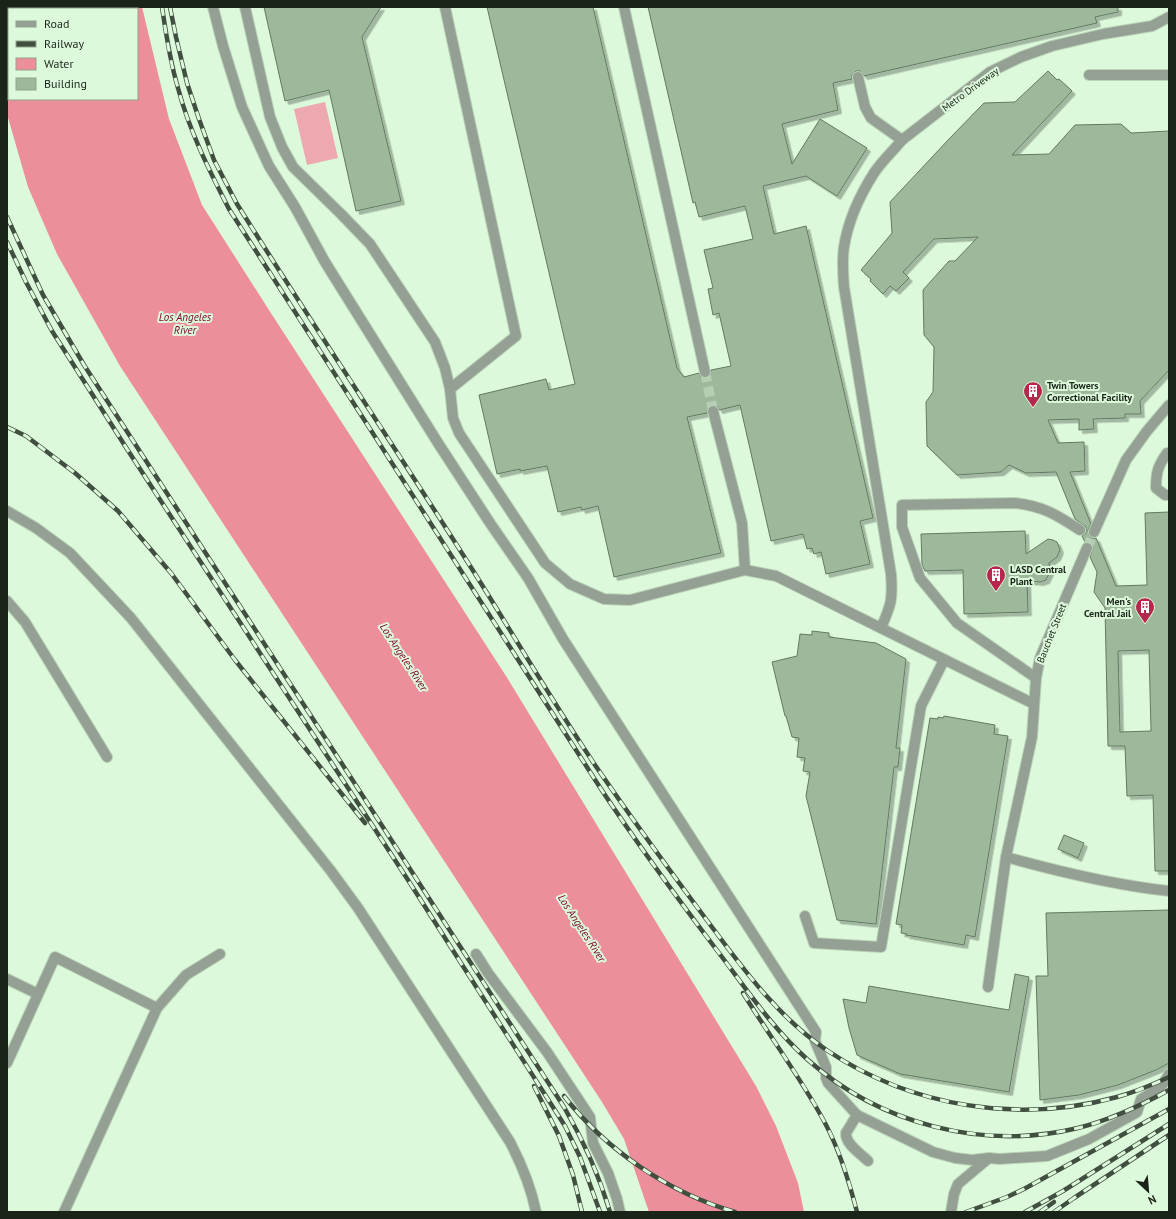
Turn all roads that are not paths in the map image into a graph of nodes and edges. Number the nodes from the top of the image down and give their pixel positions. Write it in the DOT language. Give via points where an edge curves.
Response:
graph roads {
  1 [pos="213,7"];
  2 [pos="245,7"];
  3 [pos="445,7"];
  4 [pos="624,7"];
  5 [pos="1169,17"];
  6 [pos="1089,75"];
  7 [pos="1169,75"];
  8 [pos="858,78"];
  9 [pos="902,140"];
  10 [pos="705,372"];
  11 [pos="450,389"];
  12 [pos="1169,405"];
  13 [pos="713,411"];
  14 [pos="1168,453"];
  15 [pos="1169,495"];
  16 [pos="7,511"];
  17 [pos="1080,530"];
  18 [pos="1094,532"];
  19 [pos="1087,548"];
  20 [pos="745,570"];
  21 [pos="7,602"];
  22 [pos="881,628"];
  23 [pos="944,660"];
  24 [pos="1036,678"];
  25 [pos="1034,704"];
  26 [pos="107,757"];
  27 [pos="1006,858"];
  28 [pos="1169,891"];
  29 [pos="805,916"];
  30 [pos="220,954"];
  31 [pos="476,954"];
  32 [pos="7,979"];
  33 [pos="988,987"];
  34 [pos="38,994"];
  35 [pos="157,1008"];
  36 [pos="7,1063"];
  37 [pos="1169,1074"];
  38 [pos="857,1115"];
  39 [pos="989,1158"];
  40 [pos="868,1161"];
  41 [pos="64,1212"];
  42 [pos="536,1212"];
  43 [pos="620,1212"];
  44 [pos="951,1212"];
  1 -- 38 [label="street" via="242,107 268,166 438,444 528,578 568,646 816,1032 815,1042 826,1067 828,1083"];
  2 -- 11 [label="street" via="270,116 282,147 293,167 370,244 435,342"];
  3 -- 11 [label="street" via="516,336"];
  4 -- 10 [label="street"];
  5 -- 9 [label="street, Metro Driveway" via="1152,26 1078,39 1016,60 990,72"];
  6 -- 7 [label="street"];
  8 -- 9 [label="street" via="865,107 871,118"];
  9 -- 22 [label="street, Metro Driveway" via="874,172 859,199 849,225 843,268 891,574 891,605"];
  11 -- 20 [label="street" via="453,418 459,433 545,563 570,584 604,599 630,600"];
  12 -- 18 [label="street" via="1126,460"];
  13 -- 20 [label="street" via="742,523"];
  14 -- 15 [label="street" via="1159,465 1156,488"];
  16 -- 42 [label="street" via="36,528 70,554 131,618 331,871 358,908 510,1142 528,1181"];
  17 -- 24 [label="street" via="1050,511 1027,504 902,505 902,527 920,578 958,623"];
  19 -- 24 [label="street, Bauchet Street" via="1040,658"];
  20 -- 22 [label="street" via="776,576"];
  21 -- 26 [label="street" via="25,622"];
  22 -- 23 [label="street"];
  23 -- 25 [label="street"];
  23 -- 29 [label="street" via="921,706 881,947 814,943"];
  24 -- 25 [label="street, Bauchet Street"];
  25 -- 27 [label="street, Bauchet Street" via="1030,745"];
  27 -- 28 [label="street" via="1088,878"];
  27 -- 33 [label="street, Bauchet Street"];
  30 -- 35 [label="street" via="186,975"];
  31 -- 43 [label="street" via="547,1052 590,1117 593,1143 608,1172"];
  32 -- 34 [label="street"];
  34 -- 35 [label="street" via="54,957"];
  34 -- 36 [label="street"];
  35 -- 41 [label="street"];
  37 -- 39 [label="street" via="1159,1088 1141,1099 1137,1112 1089,1139 1047,1156"];
  38 -- 39 [label="street" via="933,1152 956,1158"];
  38 -- 40 [label="street" via="846,1136 848,1142"];
  39 -- 44 [label="street" via="958,1184"];
}
